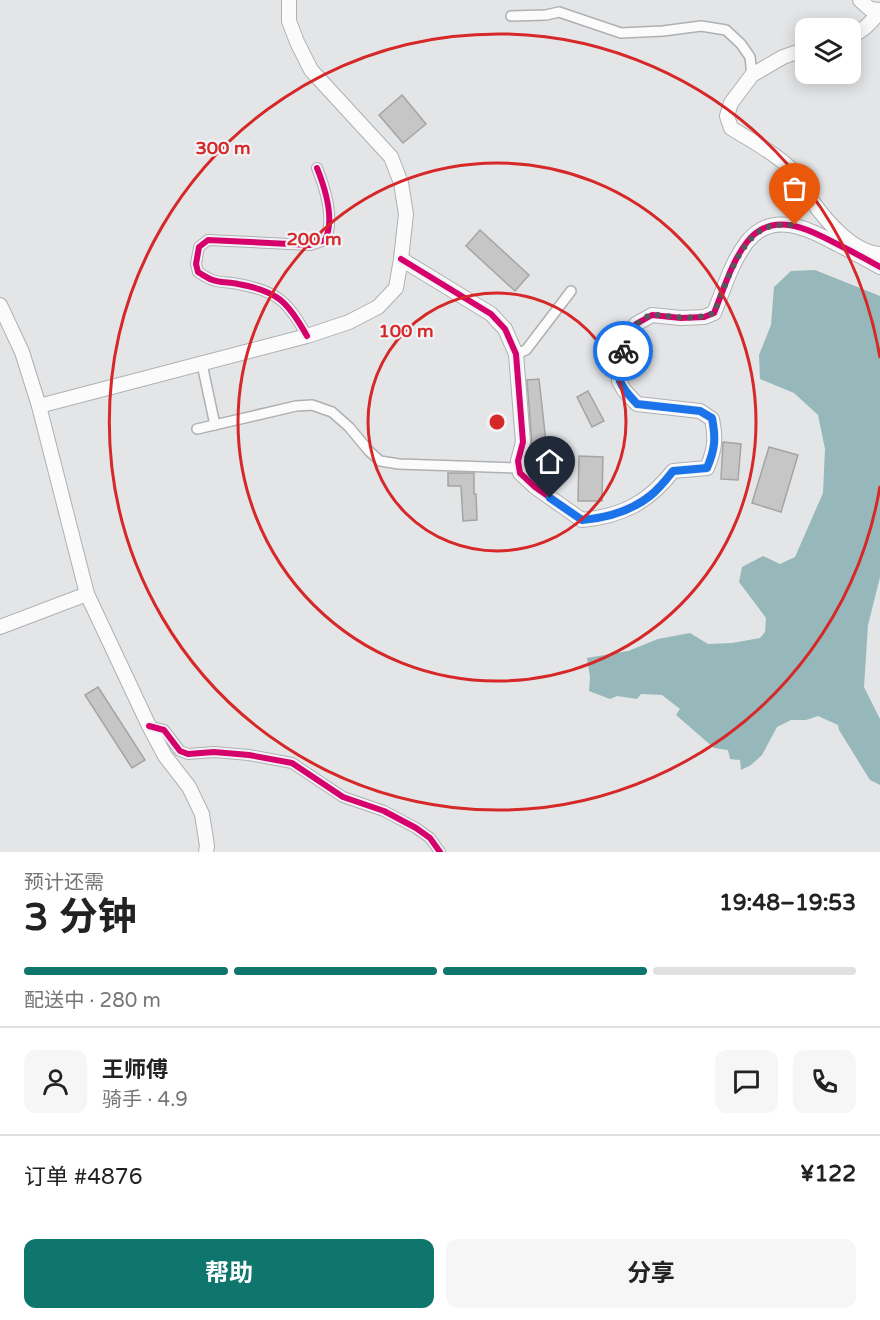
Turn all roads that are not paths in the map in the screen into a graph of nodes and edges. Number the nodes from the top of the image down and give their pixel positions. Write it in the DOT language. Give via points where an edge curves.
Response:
graph roads {
  1 [pos="289,0"];
  2 [pos="860,0"];
  3 [pos="880,10"];
  4 [pos="511,16"];
  5 [pos="861,31"];
  6 [pos="795,53"];
  7 [pos="752,75"];
  8 [pos="316,168"];
  9 [pos="880,254"];
  10 [pos="401,259"];
  11 [pos="880,267"];
  12 [pos="571,291"];
  13 [pos="0,305"];
  14 [pos="307,336"];
  15 [pos="516,354"];
  16 [pos="201,364"];
  17 [pos="39,406"];
  18 [pos="215,425"];
  19 [pos="197,429"];
  20 [pos="519,468"];
  21 [pos="87,594"];
  22 [pos="0,627"];
  23 [pos="148,726"];
  24 [pos="206,852"];
  25 [pos="440,852"];
  1 -- 10 [label="street" via="289,21 311,70 391,157 401,183 406,214"];
  2 -- 3 [label="street" via="870,9"];
  3 -- 5 [label="street"];
  4 -- 7 [label="street" via="559,12 621,33 701,26 726,30 750,57"];
  6 -- 7 [label="street"];
  7 -- 9 [label="street" via="731,103 727,116 730,128 790,169 831,225 851,243"];
  8 -- 14 [label="street" via="326,190 329,219 325,240 310,245 208,240 199,247 196,264 198,272 210,279 269,292 285,302"];
  10 -- 14 [label="street" via="396,288 378,307"];
  10 -- 15 [label="street" via="491,314 505,329"];
  11 -- 20 [label="street" via="815,233 795,225 778,224 748,240 714,313 681,318 652,315 636,324 619,363 619,381 637,404 700,411 712,418 716,437 707,468 673,471 637,505 582,520 535,487"];
  12 -- 15 [label="street" via="526,350"];
  13 -- 17 [label="street" via="22,352"];
  14 -- 16 [label="street"];
  15 -- 20 [label="street" via="524,442"];
  16 -- 17 [label="street"];
  16 -- 18 [label="street"];
  17 -- 21 [label="street"];
  18 -- 19 [label="street"];
  18 -- 20 [label="street" via="312,405 332,412 380,461"];
  21 -- 22 [label="street"];
  21 -- 23 [label="street"];
  23 -- 24 [label="street" via="189,787 202,814"];
  23 -- 25 [label="street" via="164,730 180,751 188,754 249,755 292,763 343,797 416,828"];
}
